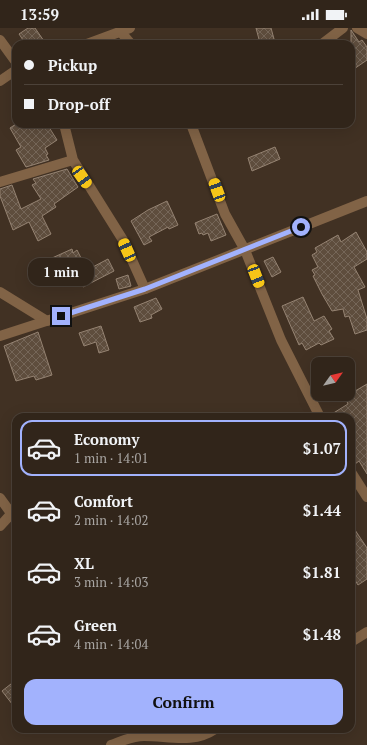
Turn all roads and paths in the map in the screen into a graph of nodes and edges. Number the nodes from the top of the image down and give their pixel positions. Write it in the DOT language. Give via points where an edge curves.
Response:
graph roads {
  1 [pos="343,28"];
  2 [pos="357,28"];
  3 [pos="125,30"];
  4 [pos="367,34"];
  5 [pos="0,40"];
  6 [pos="98,40"];
  7 [pos="129,40"];
  8 [pos="327,40"];
  9 [pos="12,56"];
  10 [pos="12,73"];
  11 [pos="0,81"];
  12 [pos="65,128"];
  13 [pos="193,128"];
  14 [pos="73,160"];
  15 [pos="0,182"];
  16 [pos="367,201"];
  17 [pos="245,250"];
  18 [pos="145,289"];
  19 [pos="0,292"];
  20 [pos="47,321"];
  21 [pos="0,336"];
  22 [pos="318,413"];
  23 [pos="355,478"];
  24 [pos="366,493"];
  25 [pos="0,498"];
  26 [pos="12,514"];
  27 [pos="12,518"];
  28 [pos="0,526"];
  29 [pos="367,632"];
  30 [pos="355,640"];
  31 [pos="177,733"];
  32 [pos="204,733"];
  33 [pos="184,742"];
  34 [pos="111,745"];
  1 -- 8 [label="street"];
  2 -- 4 [label="street"];
  3 -- 6 [label="street"];
  3 -- 7 [label="street"];
  5 -- 9 [label="street"];
  10 -- 11 [label="street"];
  12 -- 14 [label="street"];
  13 -- 17 [label="street" via="225,214"];
  14 -- 15 [label="street"];
  14 -- 18 [label="street" via="123,240"];
  16 -- 17 [label="street"];
  17 -- 18 [label="street"];
  17 -- 22 [label="street" via="281,340"];
  18 -- 20 [label="street"];
  19 -- 20 [label="street"];
  20 -- 21 [label="street"];
  23 -- 24 [label="street"];
  25 -- 26 [label="street"];
  27 -- 28 [label="street"];
  29 -- 30 [label="street"];
  31 -- 33 [label="street"];
  32 -- 33 [label="street"];
  33 -- 34 [label="street" via="143,736"];
}
